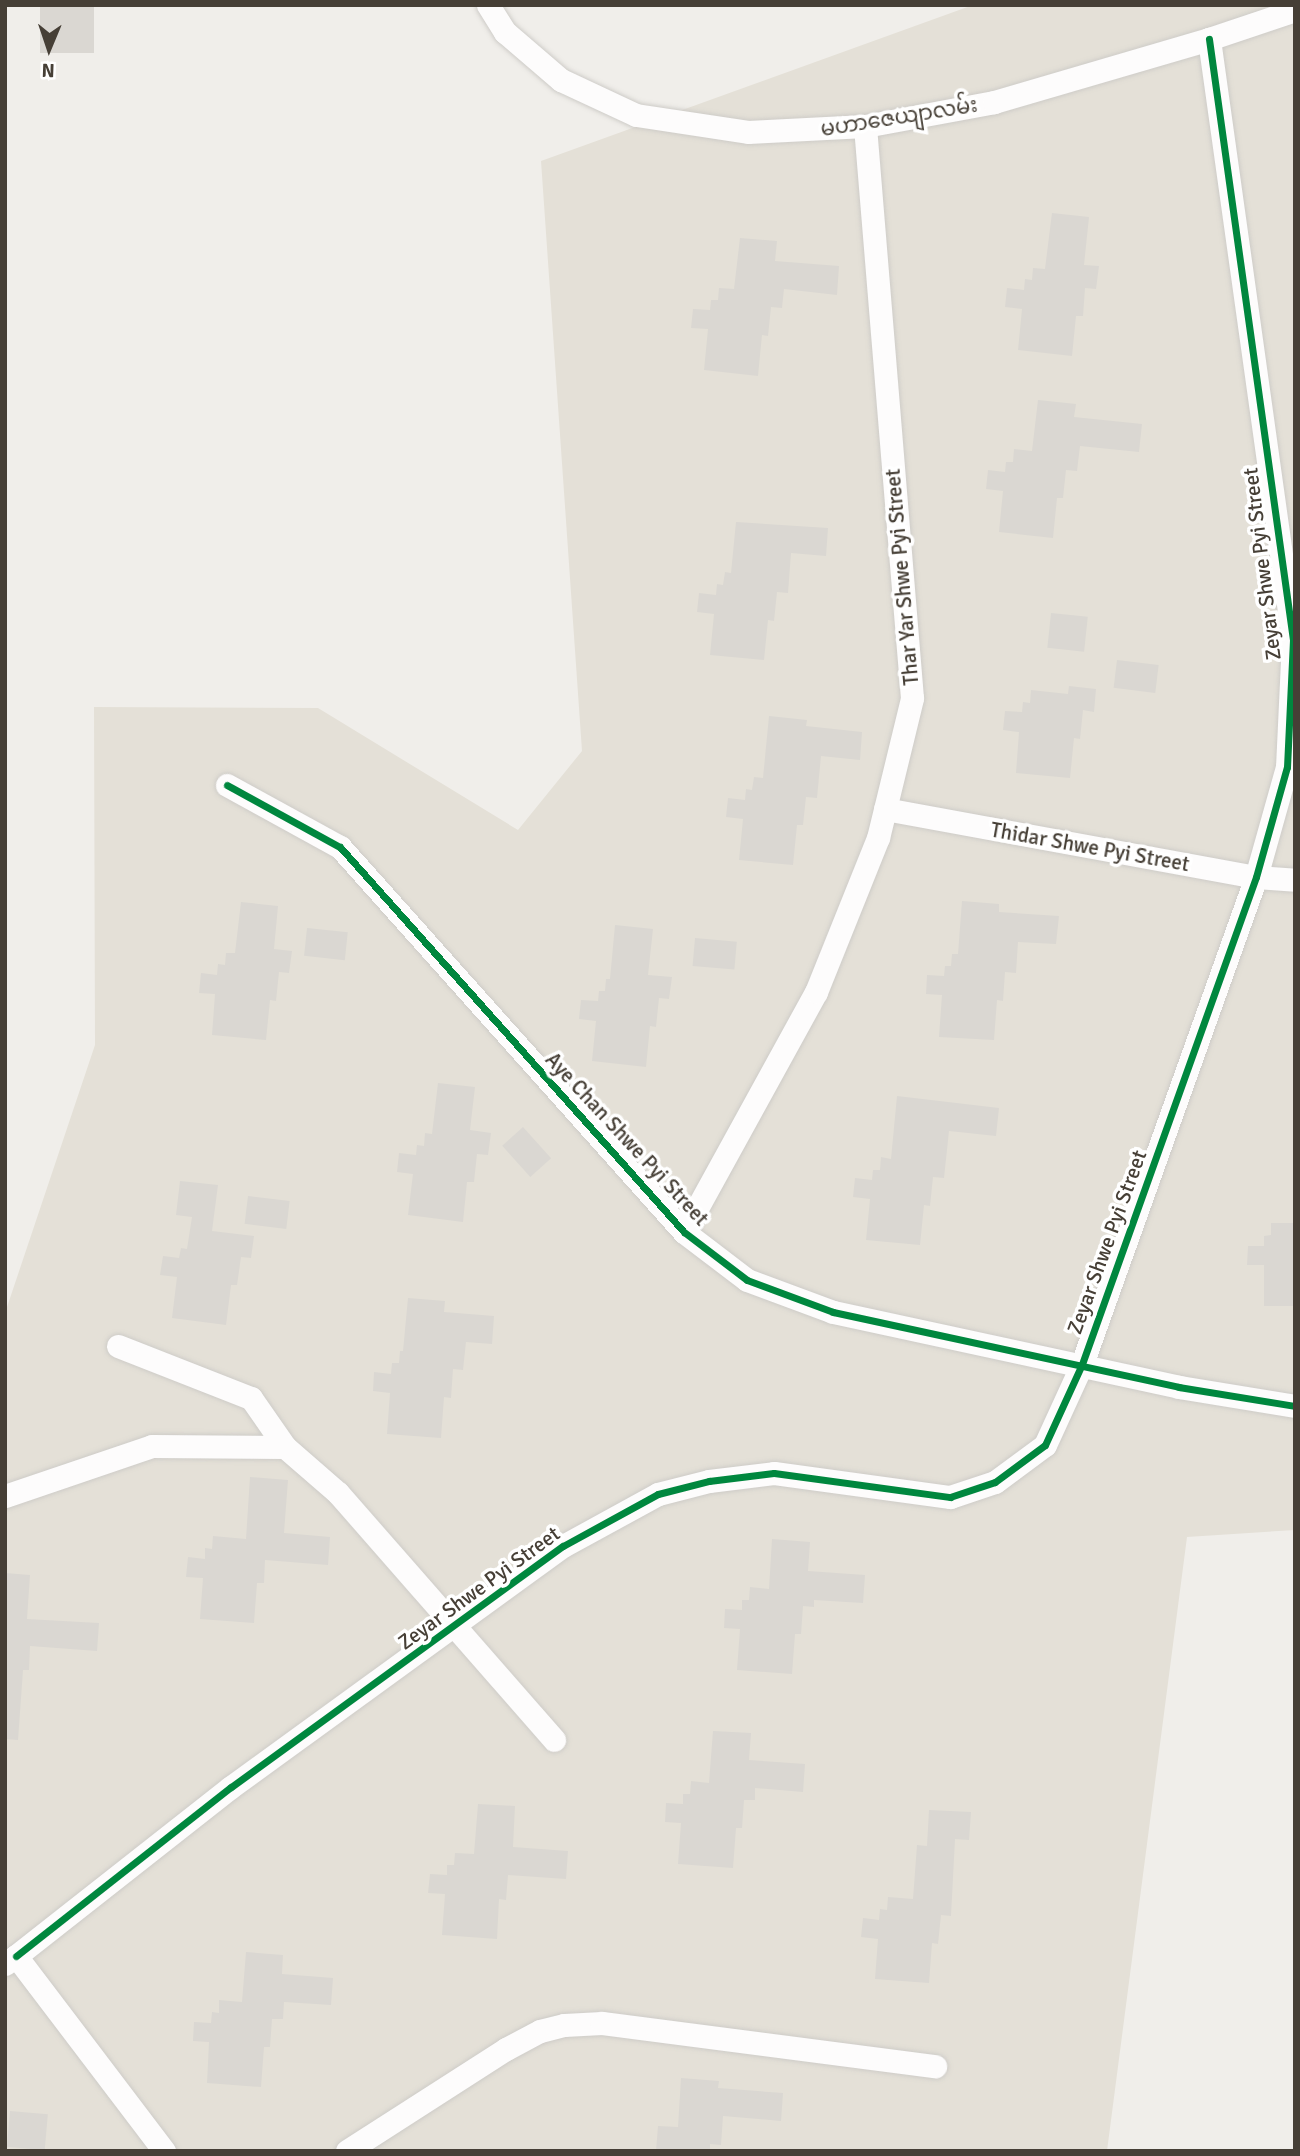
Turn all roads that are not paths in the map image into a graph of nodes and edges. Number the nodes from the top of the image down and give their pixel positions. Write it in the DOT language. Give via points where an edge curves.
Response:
graph roads {
  1 [pos="488,5"];
  2 [pos="1295,10"];
  3 [pos="1209,39"];
  4 [pos="865,126"];
  5 [pos="227,785"];
  6 [pos="885,809"];
  7 [pos="1256,877"];
  8 [pos="1295,880"];
  9 [pos="684,1232"];
  10 [pos="118,1346"];
  11 [pos="1082,1364"];
  12 [pos="1295,1406"];
  13 [pos="285,1447"];
  14 [pos="5,1496"];
  15 [pos="455,1627"];
  16 [pos="554,1740"];
  17 [pos="11,1960"];
  18 [pos="935,2066"];
  19 [pos="164,2151"];
  20 [pos="347,2151"];
  1 -- 4 [label="street, မဟာဇေယျာလမ်း" via="505,32 561,80 636,115 748,132"];
  2 -- 3 [label="street, မဟာဇေယျာလမ်း"];
  3 -- 4 [label="street, မဟာဇေယျာလမ်း" via="994,102"];
  3 -- 7 [label="street, Zeyar Shwe Pyi Street" via="1293,640 1287,767"];
  4 -- 6 [label="street, Thar Yar Shwe Pyi Street" via="912,698"];
  5 -- 9 [label="street, Aye Chan Shwe Pyi Street" via="340,847"];
  6 -- 7 [label="street, Thidar Shwe Pyi Street"];
  6 -- 9 [label="street, Thar Yar Shwe Pyi Street" via="878,838 816,992"];
  7 -- 8 [label="street, Thidar Shwe Pyi Street"];
  7 -- 11 [label="street, Zeyar Shwe Pyi Street"];
  9 -- 11 [label="street, Aye Chan Shwe Pyi Street" via="747,1280 833,1312"];
  10 -- 13 [label="street" via="251,1398"];
  11 -- 12 [label="street, Aye Chan Shwe Pyi Street" via="1179,1387"];
  11 -- 15 [label="street, Zeyar Shwe Pyi Street" via="1045,1445 995,1482 950,1497 774,1473 658,1494 563,1546"];
  13 -- 14 [label="street" via="152,1446"];
  13 -- 15 [label="street" via="338,1493"];
  15 -- 16 [label="street"];
  15 -- 17 [label="street, Zeyar Shwe Pyi Street" via="231,1787"];
  17 -- 19 [label="street"];
  18 -- 20 [label="street" via="602,2023 564,2025 540,2031 506,2049"];
}
